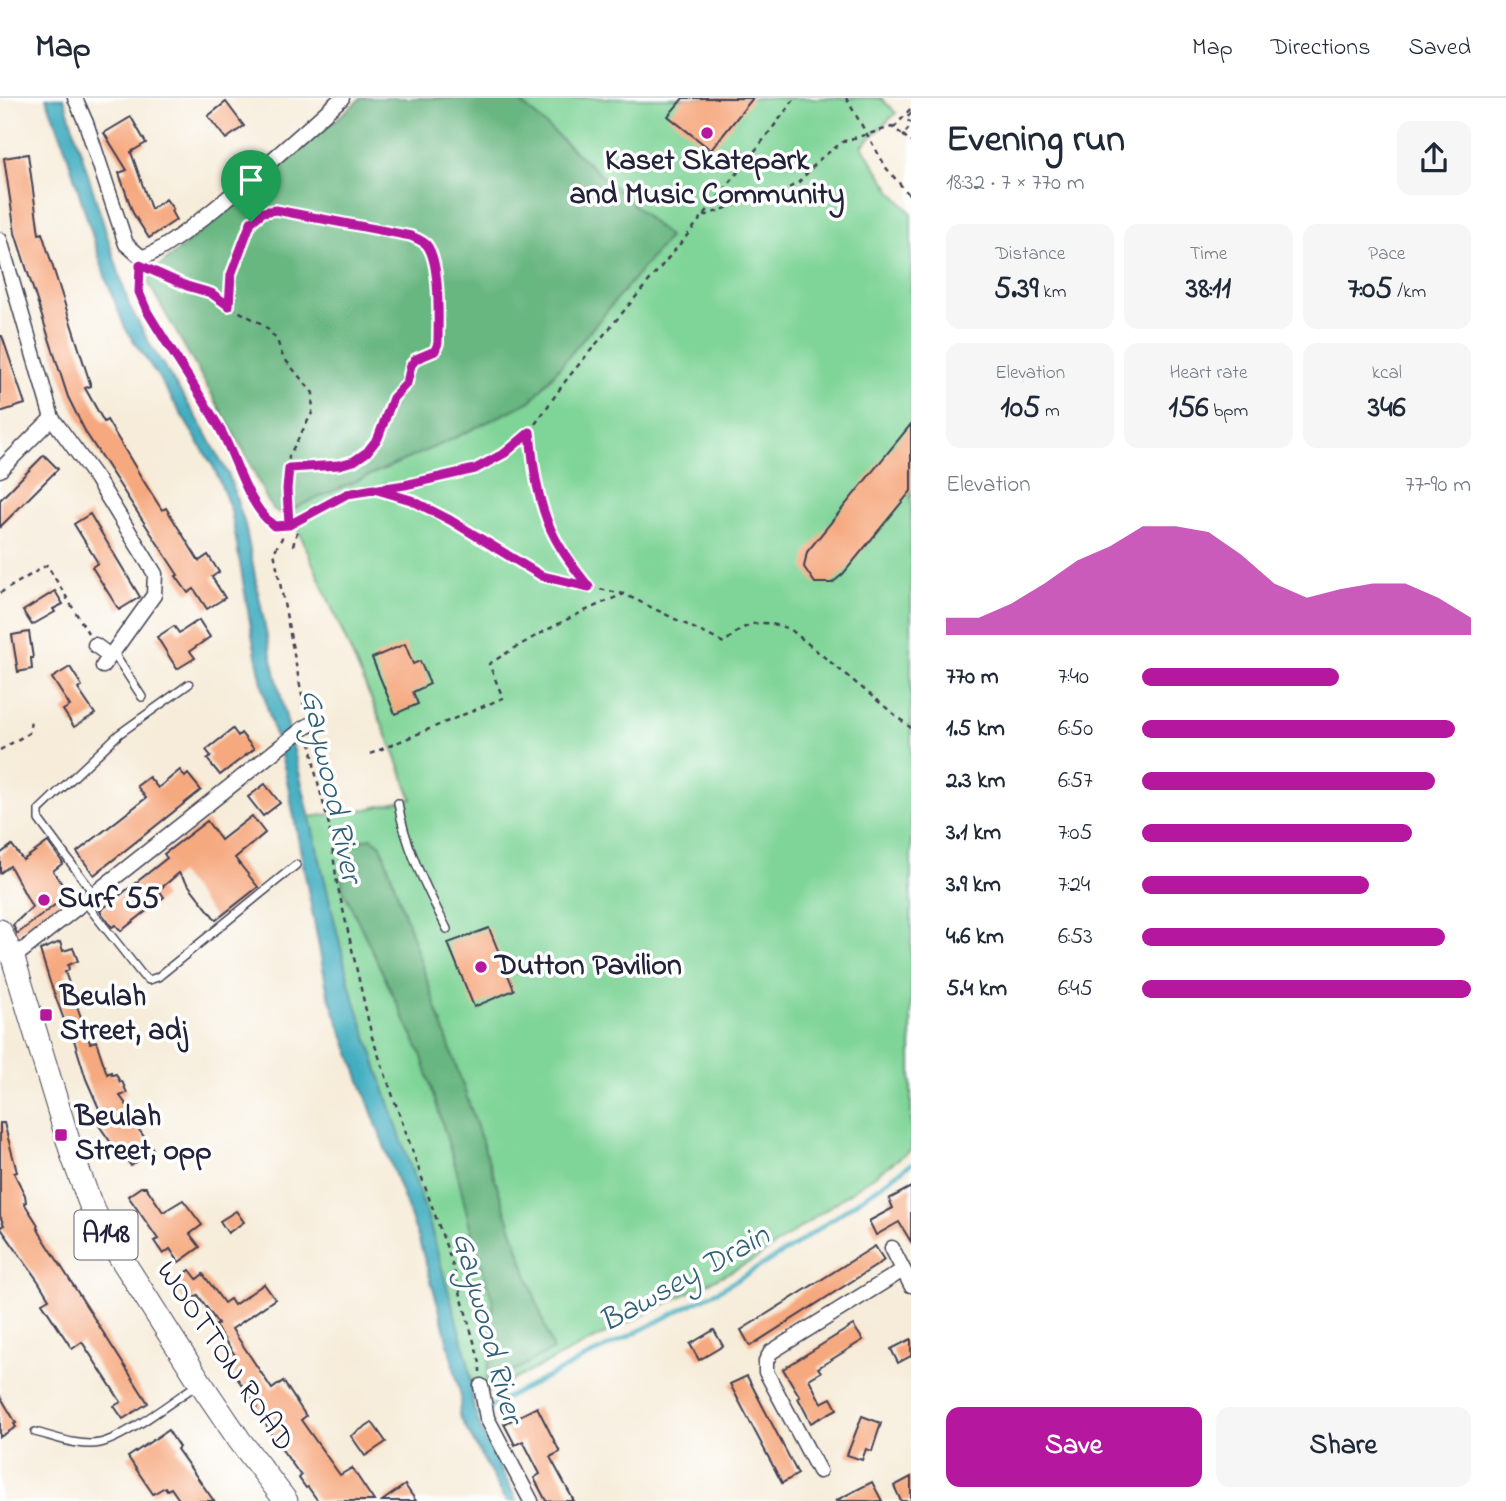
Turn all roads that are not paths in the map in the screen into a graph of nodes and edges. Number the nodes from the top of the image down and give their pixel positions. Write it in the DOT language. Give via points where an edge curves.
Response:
graph roads {
  1 [pos="75,98"];
  2 [pos="342,98"];
  3 [pos="0,240"];
  4 [pos="52,418"];
  5 [pos="0,470"];
  6 [pos="95,645"];
  7 [pos="108,658"];
  8 [pos="189,684"];
  9 [pos="142,697"];
  10 [pos="308,725"];
  11 [pos="398,803"];
  12 [pos="296,865"];
  13 [pos="89,898"];
  14 [pos="447,929"];
  15 [pos="0,931"];
  16 [pos="13,958"];
  17 [pos="892,1248"];
  18 [pos="903,1270"];
  19 [pos="911,1285"];
  20 [pos="200,1382"];
  21 [pos="481,1389"];
  22 [pos="35,1432"];
  23 [pos="823,1442"];
  24 [pos="808,1450"];
  25 [pos="819,1471"];
  26 [pos="286,1501"];
  27 [pos="531,1501"];
  1 -- 2 [label="street" via="126,244 141,261 198,222"];
  3 -- 4 [label="street"];
  4 -- 5 [label="street"];
  4 -- 7 [label="street" via="96,478 155,574 155,595"];
  6 -- 7 [label="street"];
  7 -- 9 [label="lane"];
  8 -- 13 [label="lane" via="119,734 39,810 39,820"];
  10 -- 13 [label="street"];
  11 -- 14 [label="lane" via="402,826"];
  12 -- 13 [label="lane" via="149,980"];
  13 -- 16 [label="street"];
  15 -- 16 [label="main road, WOOTTON ROAD / A148"];
  16 -- 20 [label="main road, WOOTTON ROAD / A148" via="90,1203 127,1270"];
  17 -- 18 [label="street"];
  18 -- 19 [label="street"];
  18 -- 24 [label="street" via="771,1352 766,1361 766,1372"];
  20 -- 22 [label="lane" via="100,1443 79,1443"];
  20 -- 26 [label="main road, WOOTTON ROAD / A148"];
  21 -- 27 [label="street" via="487,1418"];
  23 -- 24 [label="street"];
  24 -- 25 [label="street"];
}
